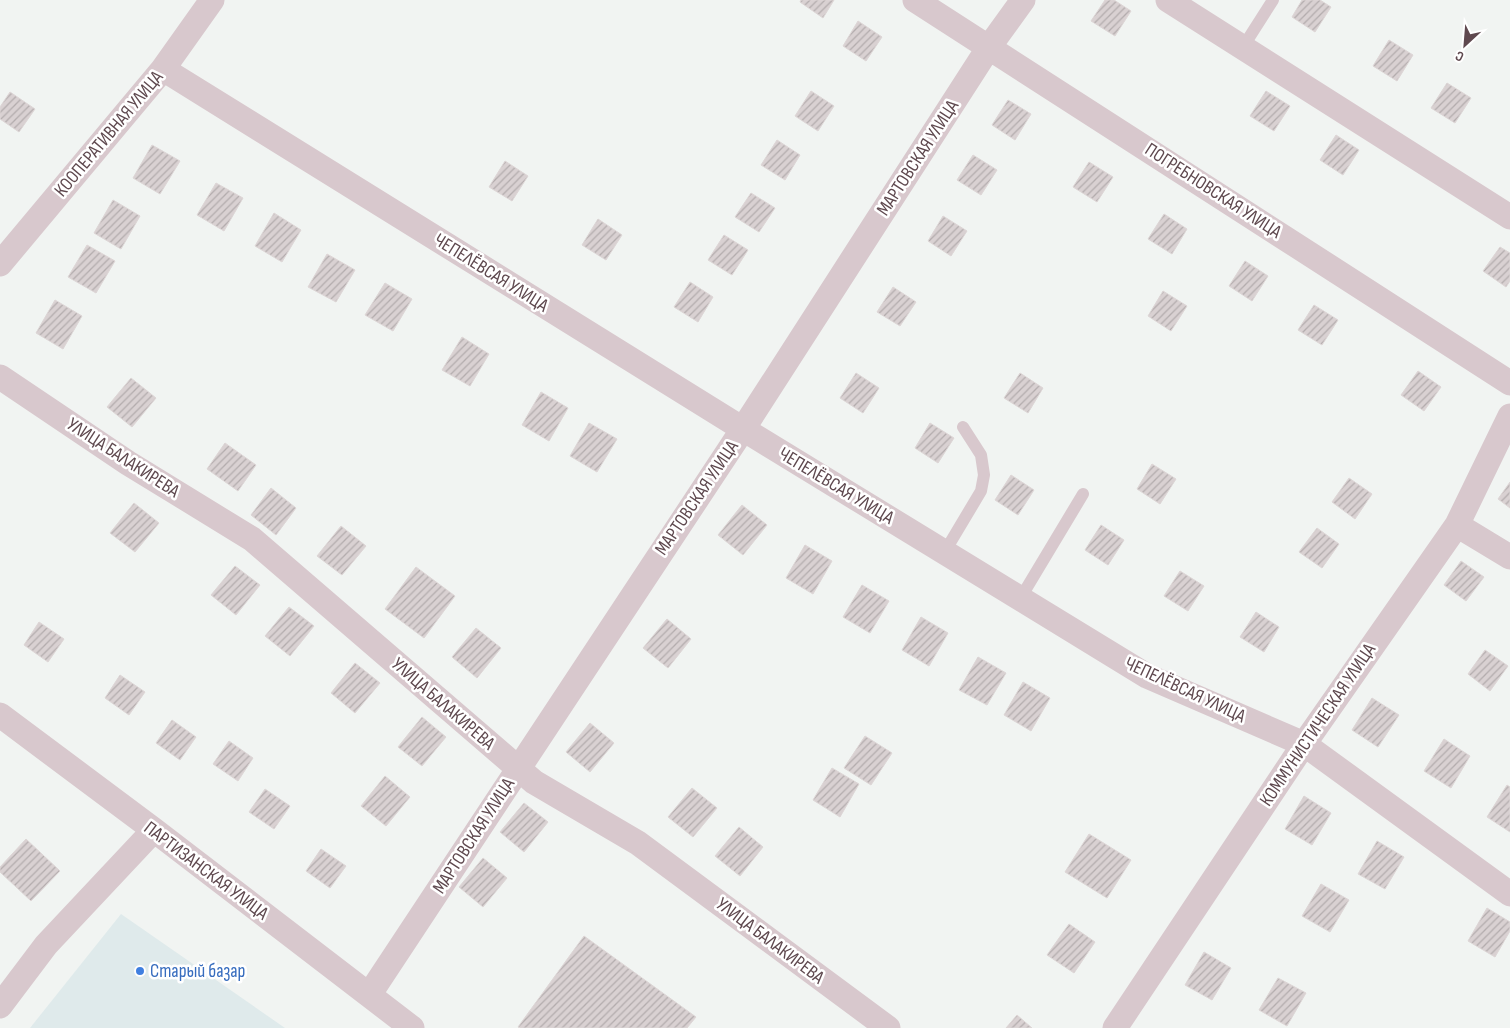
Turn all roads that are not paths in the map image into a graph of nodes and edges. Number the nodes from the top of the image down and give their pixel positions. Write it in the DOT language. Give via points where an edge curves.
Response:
graph roads {
  1 [pos="212,0"];
  2 [pos="915,0"];
  3 [pos="1023,0"];
  4 [pos="1168,0"];
  5 [pos="1273,0"];
  6 [pos="989,47"];
  7 [pos="1243,47"];
  8 [pos="163,70"];
  9 [pos="1510,217"];
  10 [pos="0,264"];
  11 [pos="0,377"];
  12 [pos="1510,383"];
  13 [pos="1510,416"];
  14 [pos="963,427"];
  15 [pos="743,429"];
  16 [pos="1083,494"];
  17 [pos="1457,525"];
  18 [pos="944,553"];
  19 [pos="1510,557"];
  20 [pos="1020,599"];
  21 [pos="0,715"];
  22 [pos="1304,744"];
  23 [pos="518,769"];
  24 [pos="154,830"];
  25 [pos="1510,894"];
  26 [pos="369,994"];
  27 [pos="0,1006"];
  28 [pos="412,1028"];
  29 [pos="888,1028"];
  30 [pos="1116,1028"];
  1 -- 8 [label="street, КООПЕРАТИВНАЯ УЛИЦА"];
  2 -- 6 [label="street, ПОГРЕБНОВСКАЯ УЛИЦА"];
  3 -- 6 [label="street, МАРТОВСКАЯ УЛИЦА"];
  4 -- 7 [label="street"];
  5 -- 7 [label="lane"];
  6 -- 12 [label="street, ПОГРЕБНОВСКАЯ УЛИЦА"];
  6 -- 15 [label="street, МАРТОВСКАЯ УЛИЦА"];
  7 -- 9 [label="street"];
  8 -- 10 [label="street, КООПЕРАТИВНАЯ УЛИЦА"];
  8 -- 15 [label="street, ЧЕПЕЛЁВСАЯ УЛИЦА"];
  11 -- 23 [label="street, УЛИЦА БАЛАКИРЕВА" via="128,463 252,539"];
  13 -- 17 [label="street, КОММУНИСТИЧЕСКАЯ УЛИЦА"];
  14 -- 18 [label="lane" via="981,455 984,475 981,491"];
  15 -- 18 [label="street, ЧЕПЕЛЁВСАЯ УЛИЦА"];
  15 -- 23 [label="street, МАРТОВСКАЯ УЛИЦА"];
  16 -- 20 [label="lane"];
  17 -- 19 [label="street"];
  17 -- 22 [label="street, КОММУНИСТИЧЕСКАЯ УЛИЦА"];
  18 -- 20 [label="street, ЧЕПЕЛЁВСАЯ УЛИЦА"];
  20 -- 22 [label="street, ЧЕПЕЛЁВСАЯ УЛИЦА" via="1147,676"];
  21 -- 24 [label="street, ПАРТИЗАНСКАЯ УЛИЦА"];
  22 -- 25 [label="street, ЧЕПЕЛЁВСАЯ УЛИЦА"];
  22 -- 30 [label="street, КОММУНИСТИЧЕСКАЯ УЛИЦА"];
  23 -- 26 [label="street, МАРТОВСКАЯ УЛИЦА"];
  23 -- 29 [label="street, УЛИЦА БАЛАКИРЕВА" via="534,782 638,843"];
  24 -- 26 [label="street, ПАРТИЗАНСКАЯ УЛИЦА"];
  24 -- 27 [label="street" via="46,945"];
  26 -- 28 [label="street, ПАРТИЗАНСКАЯ УЛИЦА"];
}
